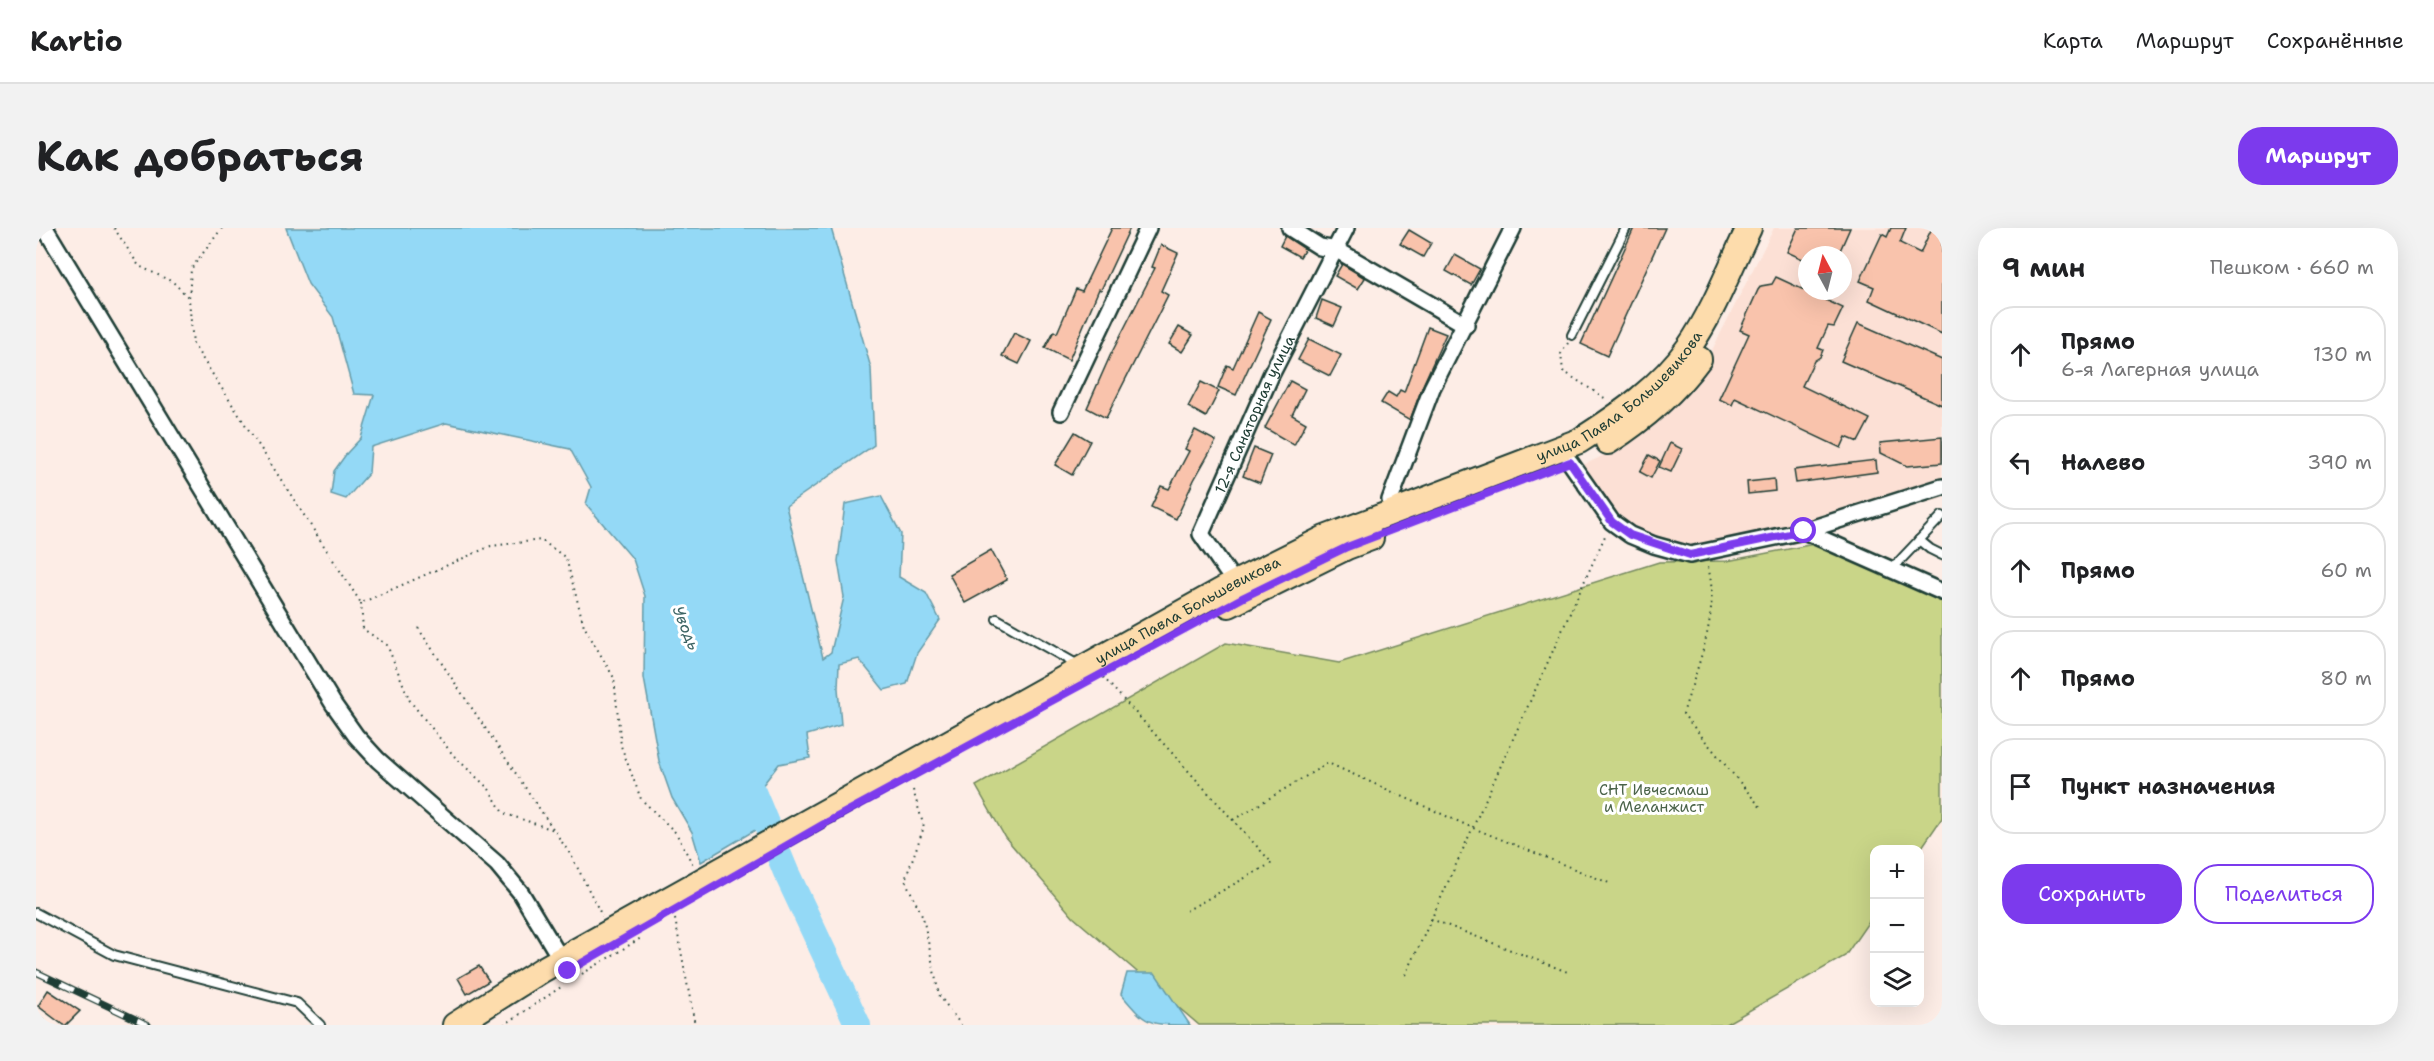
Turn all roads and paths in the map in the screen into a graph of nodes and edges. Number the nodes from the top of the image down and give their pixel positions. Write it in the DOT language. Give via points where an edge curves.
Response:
graph roads {
  1 [pos="45,228"];
  2 [pos="114,228"];
  3 [pos="222,228"];
  4 [pos="1148,228"];
  5 [pos="1290,228"];
  6 [pos="1346,228"];
  7 [pos="1513,228"];
  8 [pos="1626,228"];
  9 [pos="1749,228"];
  10 [pos="1765,228"];
  11 [pos="1336,250"];
  12 [pos="189,298"];
  13 [pos="1466,325"];
  14 [pos="1572,335"];
  15 [pos="1610,401"];
  16 [pos="1061,412"];
  17 [pos="1570,462"];
  18 [pos="1942,487"];
  19 [pos="1395,512"];
  20 [pos="1942,516"];
  21 [pos="1612,522"];
  22 [pos="1804,531"];
  23 [pos="1919,540"];
  24 [pos="1704,552"];
  25 [pos="1942,555"];
  26 [pos="1891,570"];
  27 [pos="1240,590"];
  28 [pos="1942,592"];
  29 [pos="361,603"];
  30 [pos="997,619"];
  31 [pos="418,628"];
  32 [pos="1092,671"];
  33 [pos="913,790"];
  34 [pos="1762,809"];
  35 [pos="1233,820"];
  36 [pos="1473,828"];
  37 [pos="554,830"];
  38 [pos="705,880"];
  39 [pos="1609,883"];
  40 [pos="1184,912"];
  41 [pos="36,913"];
  42 [pos="674,918"];
  43 [pos="1431,919"];
  44 [pos="606,924"];
  45 [pos="645,936"];
  46 [pos="568,973"];
  47 [pos="1570,973"];
  48 [pos="1406,975"];
  49 [pos="36,1020"];
  50 [pos="40,1025"];
  51 [pos="320,1025"];
  52 [pos="455,1025"];
  53 [pos="484,1025"];
  54 [pos="504,1025"];
  55 [pos="695,1025"];
  56 [pos="961,1025"];
  1 -- 46 [label="street" via="334,705 378,759 497,864 521,893"];
  2 -- 12 [label="path" via="139,266 173,282"];
  3 -- 12 [label="path" via="191,269"];
  4 -- 16 [label="street"];
  5 -- 11 [label="street" via="1320,247"];
  6 -- 11 [label="street, 12-я Санаторная улица"];
  7 -- 13 [label="street"];
  8 -- 14 [label="lane"];
  9 -- 19 [label="main road, улица Павла Большевикова" via="1689,347 1647,393 1578,441"];
  10 -- 17 [label="main road, улица Павла Большевикова" via="1717,328 1679,385 1637,423"];
  11 -- 13 [label="street"];
  11 -- 27 [label="street, 12-я Санаторная улица" via="1271,375 1201,534"];
  12 -- 29 [label="path" via="193,344"];
  13 -- 19 [label="street" via="1432,388 1390,500"];
  14 -- 15 [label="path" via="1561,354 1563,371"];
  17 -- 21 [label="street"];
  17 -- 27 [label="main road, улица Павла Большевикова"];
  18 -- 22 [label="street"];
  19 -- 27 [label="main road, улица Павла Большевикова" via="1326,538"];
  20 -- 23 [label="lane"];
  21 -- 24 [label="street" via="1654,545 1690,555"];
  21 -- 36 [label="path"];
  22 -- 24 [label="street"];
  22 -- 26 [label="street"];
  23 -- 25 [label="lane"];
  23 -- 26 [label="lane"];
  24 -- 34 [label="path" via="1713,584 1707,630 1683,714"];
  26 -- 28 [label="street"];
  27 -- 32 [label="main road, улица Павла Большевикова"];
  29 -- 37 [label="path" via="363,629 387,645 410,701 454,756 489,789 503,813"];
  29 -- 38 [label="path" via="491,546 541,540 566,558 584,626 614,678 621,746 641,799 676,833"];
  30 -- 32 [label="lane"];
  31 -- 37 [label="path"];
  32 -- 35 [label="path"];
  32 -- 38 [label="main road, улица Павла Большевикова"];
  33 -- 56 [label="path" via="924,826 904,880 923,917 939,995"];
  35 -- 36 [label="path" via="1328,764"];
  35 -- 40 [label="path" via="1272,863"];
  36 -- 39 [label="path"];
  36 -- 43 [label="path"];
  37 -- 44 [label="path"];
  38 -- 46 [label="main road"];
  41 -- 51 [label="lane" via="114,955 297,1003"];
  42 -- 55 [label="path"];
  43 -- 47 [label="path"];
  43 -- 48 [label="path"];
  45 -- 46 [label="path"];
  46 -- 52 [label="main road"];
  46 -- 53 [label="main road"];
  46 -- 54 [label="path"];
  49 -- 50 [label="lane"];
}
